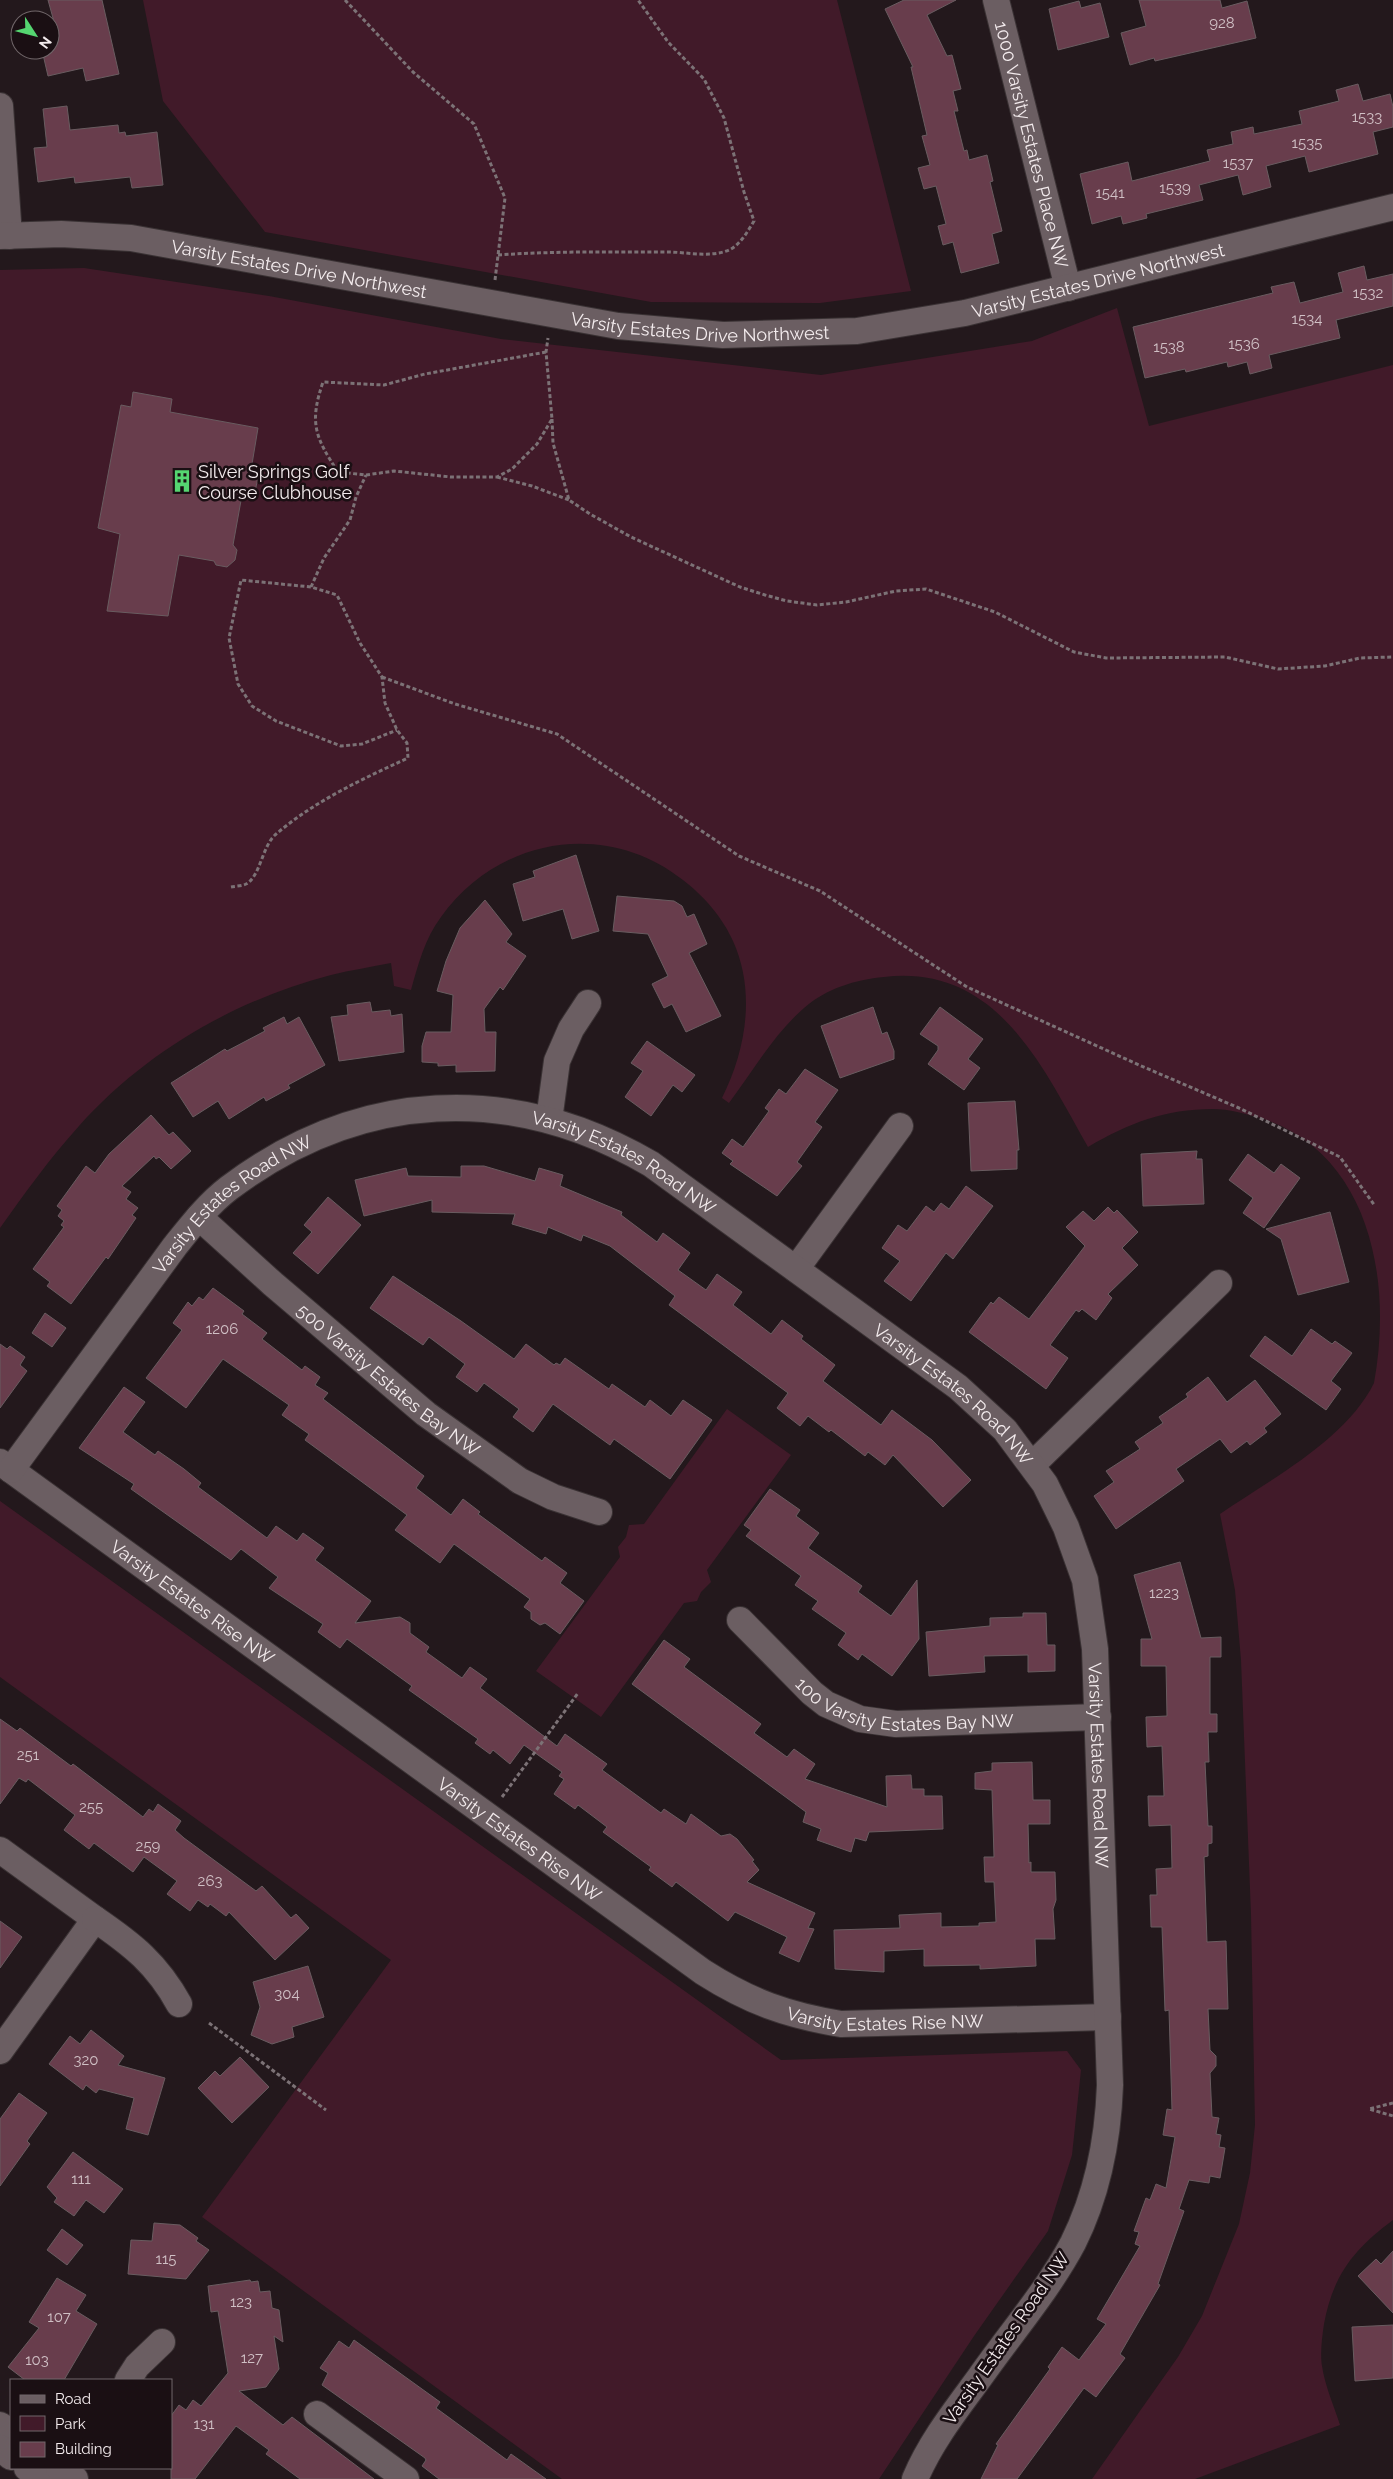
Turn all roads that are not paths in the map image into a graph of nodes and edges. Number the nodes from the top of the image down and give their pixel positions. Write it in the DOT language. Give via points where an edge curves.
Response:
graph roads {
  1 [pos="996,0"];
  2 [pos="0,106"];
  3 [pos="1393,207"];
  4 [pos="4,236"];
  5 [pos="1068,288"];
  6 [pos="588,1003"];
  7 [pos="549,1120"];
  8 [pos="900,1126"];
  9 [pos="199,1217"];
  10 [pos="796,1269"];
  11 [pos="1219,1283"];
  12 [pos="1032,1465"];
  13 [pos="6,1466"];
  14 [pos="599,1512"];
  15 [pos="740,1620"];
  16 [pos="1098,1717"];
  17 [pos="0,1850"];
  18 [pos="96,1919"];
  19 [pos="179,2004"];
  20 [pos="1108,2017"];
  21 [pos="0,2051"];
  22 [pos="162,2342"];
  23 [pos="129,2379"];
  24 [pos="317,2414"];
  25 [pos="0,2448"];
  26 [pos="10,2456"];
  27 [pos="32,2469"];
  28 [pos="60,2474"];
  29 [pos="406,2479"];
  30 [pos="915,2479"];
  1 -- 5 [label="street, 1000 Varsity Estates Place NW"];
  2 -- 4 [label="street"];
  3 -- 5 [label="street, Varsity Estates Drive Northwest"];
  4 -- 5 [label="street, Varsity Estates Drive Northwest" via="61,234 131,238 618,326 723,335 857,331 966,313"];
  6 -- 7 [label="street" via="571,1029 557,1061"];
  7 -- 9 [label="street, Varsity Estates Road NW" via="508,1110 463,1107 382,1115 328,1131 275,1157 228,1188"];
  7 -- 10 [label="street, Varsity Estates Road NW" via="589,1132 651,1164"];
  8 -- 10 [label="street"];
  9 -- 13 [label="street, Varsity Estates Road NW"];
  9 -- 14 [label="street, 500 Varsity Estates Bay NW" via="426,1414 520,1481 553,1497"];
  10 -- 12 [label="street, Varsity Estates Road NW" via="958,1387 1005,1430"];
  11 -- 12 [label="street"];
  12 -- 16 [label="street, Varsity Estates Road NW" via="1066,1527 1085,1580 1095,1649"];
  13 -- 20 [label="street, Varsity Estates Rise NW" via="728,1987 773,2009 841,2024"];
  15 -- 16 [label="street, 100 Varsity Estates Bay NW" via="812,1693 826,1704 860,1719 896,1724"];
  16 -- 20 [label="street, Varsity Estates Road NW"];
  17 -- 18 [label="street"];
  18 -- 19 [label="street" via="148,1959"];
  18 -- 21 [label="street"];
  20 -- 30 [label="street, Varsity Estates Road NW" via="1108,2124 1100,2170 1083,2219 1055,2272 942,2428"];
  22 -- 23 [label="street"];
  24 -- 29 [label="street"];
  25 -- 26 [label="street"];
  27 -- 28 [label="street"];
}
